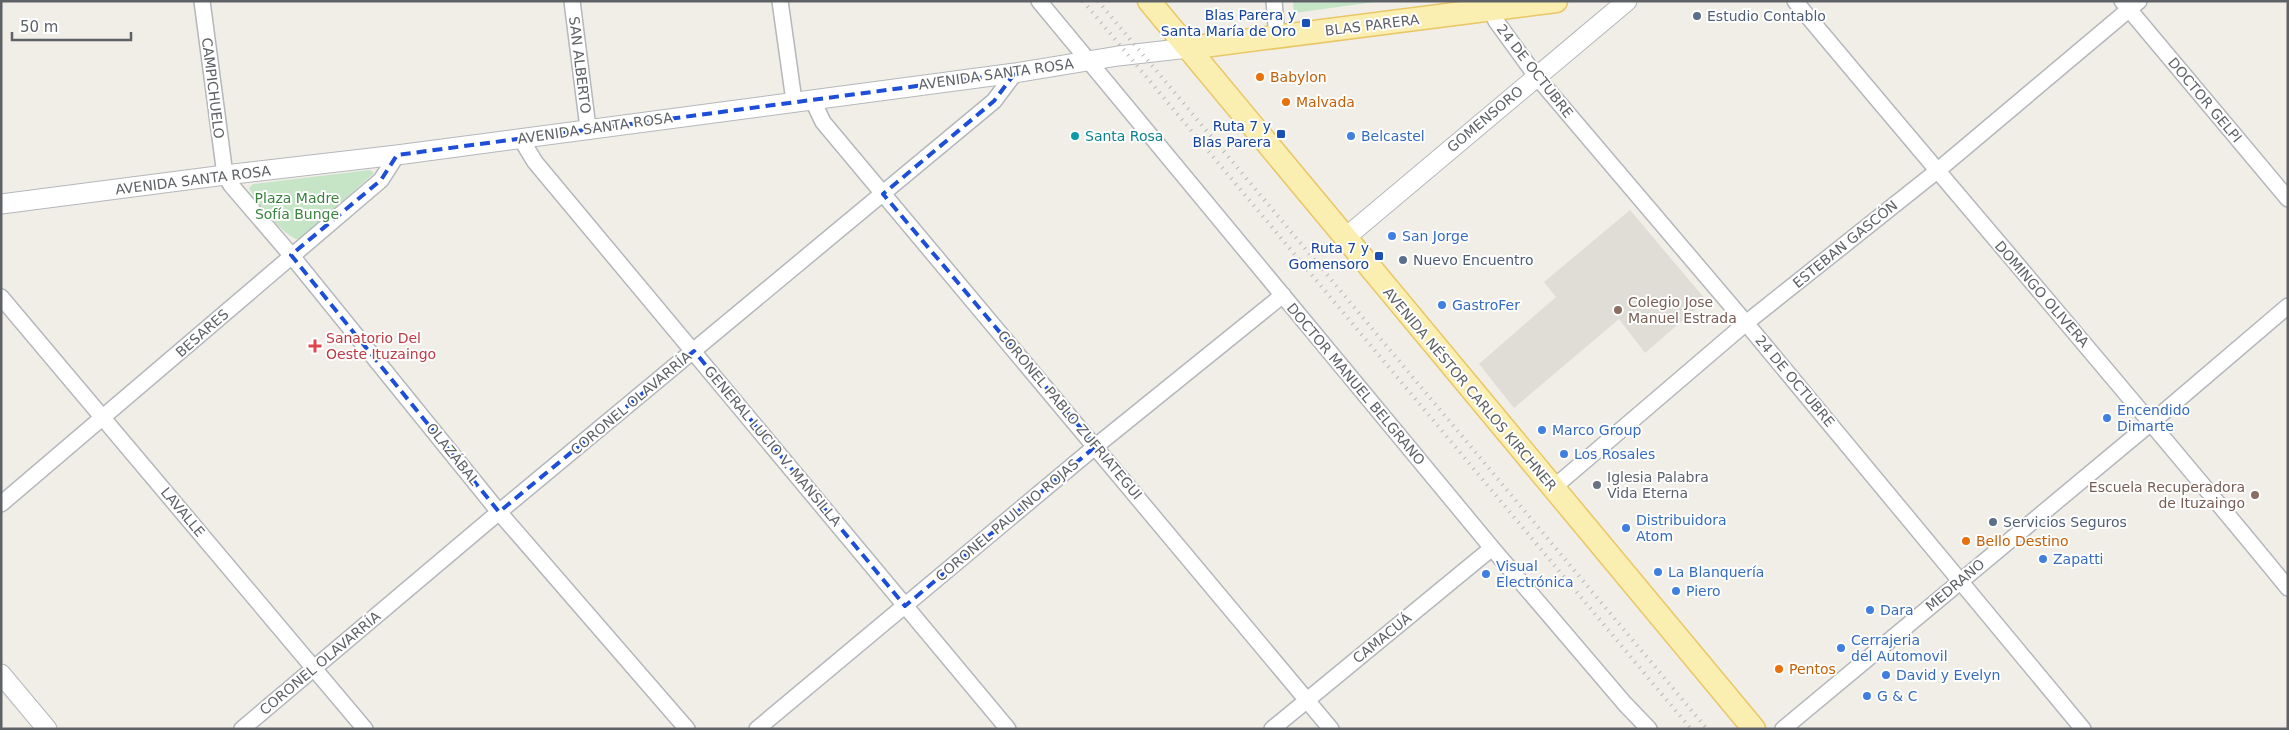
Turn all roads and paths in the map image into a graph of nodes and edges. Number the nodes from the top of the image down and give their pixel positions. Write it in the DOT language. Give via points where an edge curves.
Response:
graph roads {
  1 [pos="202,1"];
  2 [pos="572,1"];
  3 [pos="780,1"];
  4 [pos="1039,1"];
  5 [pos="1149,1"];
  6 [pos="1274,1"];
  7 [pos="1556,1"];
  8 [pos="1627,1"];
  9 [pos="1795,1"];
  10 [pos="2130,4"];
  11 [pos="1491,10"];
  12 [pos="1277,37"];
  13 [pos="1188,48"];
  14 [pos="1090,61"];
  15 [pos="1014,73"];
  16 [pos="1536,76"];
  17 [pos="803,100"];
  18 [pos="588,128"];
  19 [pos="521,138"];
  20 [pos="397,155"];
  21 [pos="1936,171"];
  22 [pos="225,175"];
  23 [pos="884,194"];
  24 [pos="2288,199"];
  25 [pos="1,204"];
  26 [pos="1345,238"];
  27 [pos="291,255"];
  28 [pos="1283,295"];
  29 [pos="1,297"];
  30 [pos="2288,306"];
  31 [pos="1746,323"];
  32 [pos="694,351"];
  33 [pos="104,418"];
  34 [pos="2152,422"];
  35 [pos="1096,446"];
  36 [pos="1553,488"];
  37 [pos="1,504"];
  38 [pos="499,512"];
  39 [pos="1492,548"];
  40 [pos="1961,580"];
  41 [pos="2288,588"];
  42 [pos="905,606"];
  43 [pos="313,668"];
  44 [pos="1,674"];
  45 [pos="1307,700"];
  46 [pos="1625,704"];
  47 [pos="47,729"];
  48 [pos="242,729"];
  49 [pos="364,729"];
  50 [pos="687,729"];
  51 [pos="757,729"];
  52 [pos="1008,729"];
  53 [pos="1272,729"];
  54 [pos="1331,729"];
  55 [pos="1640,729"];
  56 [pos="1649,729"];
  57 [pos="1754,729"];
  58 [pos="1784,729"];
  59 [pos="2083,729"];
  1 -- 22 [label="street, CAMPICHUELO"];
  2 -- 18 [label="street, SAN ALBERTO"];
  3 -- 17 [label="street, CORONEL PABLO ZUFRIATEGUI"];
  4 -- 14 [label="street, DOCTOR MANUEL BELGRANO"];
  5 -- 13 [label="main road, AVENIDA NÉSTOR CARLOS KIRCHNER"];
  6 -- 12 [label="street"];
  7 -- 11 [label="main road, BLAS PARERA"];
  8 -- 16 [label="street, GOMENSORO"];
  9 -- 21 [label="street, DOMINGO OLIVERA"];
  10 -- 21 [label="street, ESTEBAN GASCÓN"];
  10 -- 24 [label="street, DOCTOR GELPI"];
  11 -- 12 [label="main road, BLAS PARERA"];
  11 -- 16 [label="street, 24 DE OCTUBRE"];
  12 -- 13 [label="main road, BLAS PARERA"];
  13 -- 14 [label="street, AVENIDA SANTA ROSA"];
  13 -- 26 [label="main road, AVENIDA NÉSTOR CARLOS KIRCHNER"];
  14 -- 15 [label="street, AVENIDA SANTA ROSA"];
  14 -- 28 [label="street, DOCTOR MANUEL BELGRANO"];
  15 -- 17 [label="street, AVENIDA SANTA ROSA"];
  15 -- 23 [label="street, CORONEL OLAVARRÍA" via="994,101"];
  16 -- 26 [label="street, GOMENSORO"];
  16 -- 31 [label="street, 24 DE OCTUBRE"];
  17 -- 18 [label="street, AVENIDA SANTA ROSA"];
  17 -- 23 [label="street, CORONEL PABLO ZUFRIATEGUI"];
  18 -- 19 [label="street, AVENIDA SANTA ROSA"];
  19 -- 20 [label="street, AVENIDA SANTA ROSA"];
  19 -- 32 [label="street, GENERAL LUCIO V. MANSILLA" via="535,162"];
  20 -- 22 [label="street, AVENIDA SANTA ROSA"];
  20 -- 27 [label="street, BESARES" via="380,180"];
  21 -- 31 [label="street, ESTEBAN GASCÓN"];
  21 -- 34 [label="street, DOMINGO OLIVERA"];
  22 -- 25 [label="street, AVENIDA SANTA ROSA"];
  22 -- 27 [label="street, OLAZÁBAL"];
  23 -- 32 [label="street, CORONEL OLAVARRÍA"];
  23 -- 35 [label="street, CORONEL PABLO ZUFRIATEGUI"];
  26 -- 36 [label="main road, AVENIDA NÉSTOR CARLOS KIRCHNER"];
  27 -- 33 [label="street, BESARES"];
  27 -- 38 [label="street, OLAZÁBAL"];
  28 -- 35 [label="street, CORONEL PAULINO ROJAS"];
  28 -- 39 [label="street, DOCTOR MANUEL BELGRANO"];
  29 -- 33 [label="street, LAVALLE"];
  30 -- 34 [label="street, MEDRANO"];
  31 -- 36 [label="street, ESTEBAN GASCÓN"];
  31 -- 40 [label="street, 24 DE OCTUBRE"];
  32 -- 38 [label="street, CORONEL OLAVARRÍA"];
  32 -- 42 [label="street, GENERAL LUCIO V. MANSILLA"];
  33 -- 37 [label="street, BESARES"];
  33 -- 43 [label="street, LAVALLE"];
  34 -- 40 [label="street, MEDRANO"];
  34 -- 41 [label="street, DOMINGO OLIVERA"];
  35 -- 42 [label="street, CORONEL PAULINO ROJAS"];
  35 -- 45 [label="street, CORONEL PABLO ZUFRIATEGUI"];
  36 -- 57 [label="main road, AVENIDA NÉSTOR CARLOS KIRCHNER"];
  38 -- 43 [label="street, CORONEL OLAVARRÍA"];
  38 -- 50 [label="street, OLAZÁBAL"];
  39 -- 45 [label="street, CAMACUÁ"];
  39 -- 46 [label="street, DOCTOR MANUEL BELGRANO"];
  40 -- 58 [label="street, MEDRANO"];
  40 -- 59 [label="street, 24 DE OCTUBRE"];
  42 -- 51 [label="street, CORONEL PAULINO ROJAS"];
  42 -- 52 [label="street, GENERAL LUCIO V. MANSILLA"];
  43 -- 48 [label="street, CORONEL OLAVARRÍA"];
  43 -- 49 [label="street, LAVALLE"];
  44 -- 47 [label="street"];
  45 -- 53 [label="street, CAMACUÁ"];
  45 -- 54 [label="street, CORONEL PABLO ZUFRIATEGUI"];
  46 -- 55 [label="street, DOCTOR MANUEL BELGRANO"];
  46 -- 56 [label="street, DOCTOR MANUEL BELGRANO"];
}
